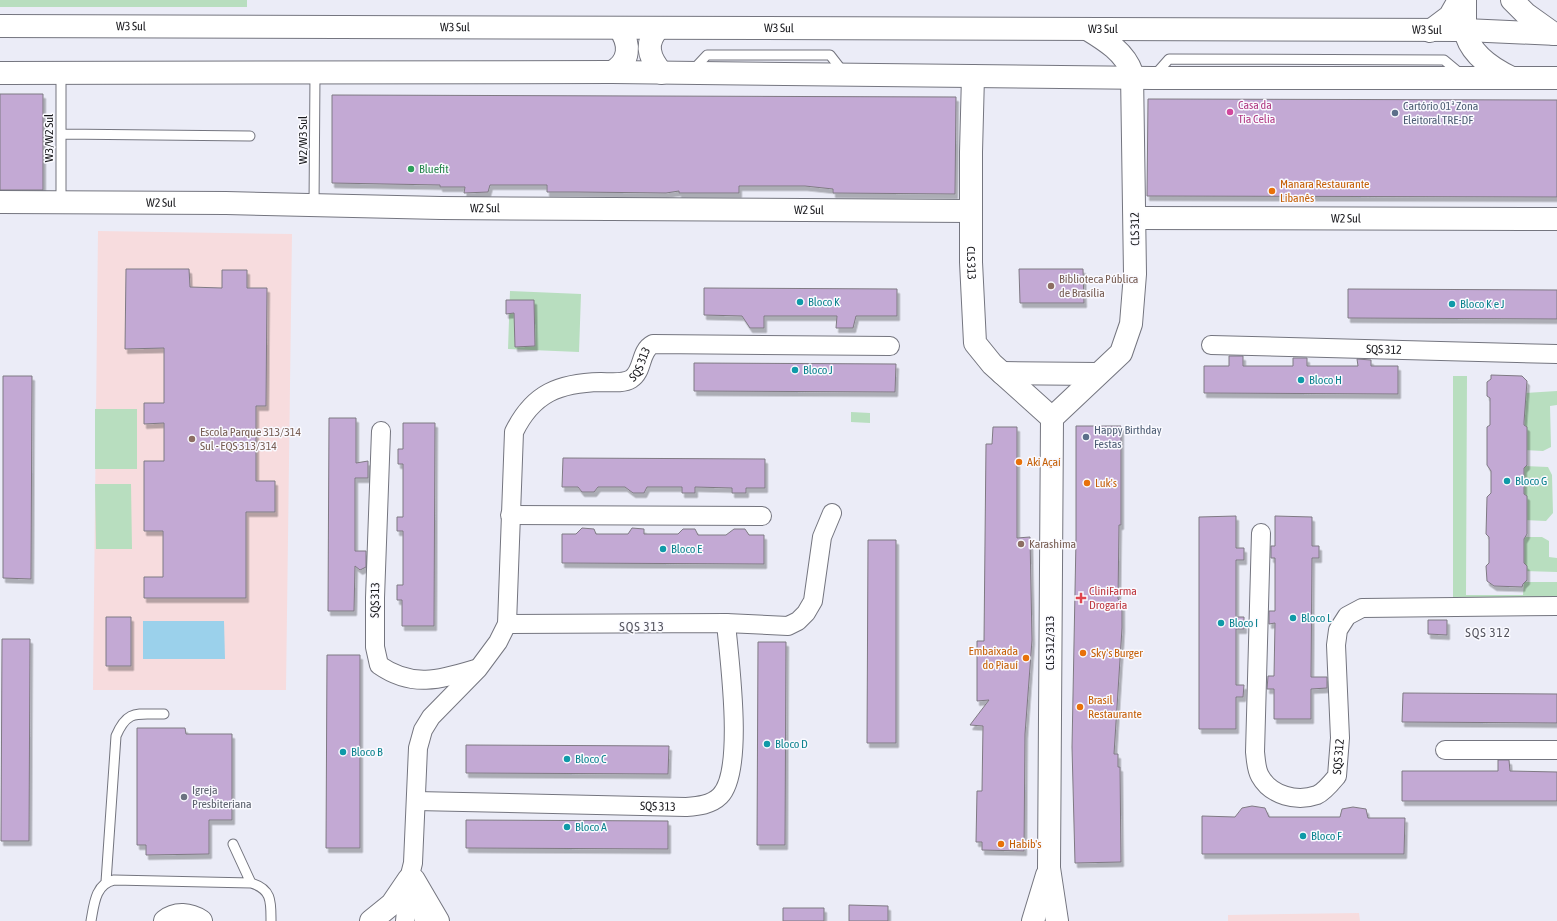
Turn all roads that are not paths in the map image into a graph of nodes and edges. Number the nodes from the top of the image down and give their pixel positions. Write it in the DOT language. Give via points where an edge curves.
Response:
graph roads {
  1 [pos="1459,0"];
  2 [pos="1465,0"];
  3 [pos="1512,0"];
  4 [pos="0,26"];
  5 [pos="619,28"];
  6 [pos="658,28"];
  7 [pos="1087,29"];
  8 [pos="1465,30"];
  9 [pos="1430,31"];
  10 [pos="1555,34"];
  11 [pos="612,72"];
  12 [pos="0,73"];
  13 [pos="61,73"];
  14 [pos="662,73"];
  15 [pos="315,74"];
  16 [pos="973,76"];
  17 [pos="1142,78"];
  18 [pos="1512,78"];
  19 [pos="1557,78"];
  20 [pos="61,134"];
  21 [pos="250,136"];
  22 [pos="0,202"];
  23 [pos="61,202"];
  24 [pos="314,206"];
  25 [pos="971,211"];
  26 [pos="1135,218"];
  27 [pos="1557,219"];
  28 [pos="1211,345"];
  29 [pos="890,346"];
  30 [pos="1557,354"];
  31 [pos="1002,373"];
  32 [pos="1098,374"];
  33 [pos="1052,418"];
  34 [pos="380,431"];
  35 [pos="832,513"];
  36 [pos="510,515"];
  37 [pos="762,516"];
  38 [pos="1261,533"];
  39 [pos="1557,606"];
  40 [pos="726,622"];
  41 [pos="507,624"];
  42 [pos="478,669"];
  43 [pos="164,714"];
  44 [pos="1445,750"];
  45 [pos="1557,750"];
  46 [pos="416,801"];
  47 [pos="233,844"];
  48 [pos="1049,868"];
  49 [pos="411,876"];
  50 [pos="106,882"];
  51 [pos="251,883"];
  52 [pos="91,921"];
  53 [pos="165,921"];
  54 [pos="201,921"];
  55 [pos="271,921"];
  56 [pos="371,921"];
  57 [pos="404,921"];
  58 [pos="424,921"];
  59 [pos="438,921"];
  60 [pos="1033,921"];
  61 [pos="1057,921"];
  1 -- 9 [label="main road" via="1450,16"];
  2 -- 8 [label="main road"];
  3 -- 10 [label="main road" via="1526,14"];
  4 -- 5 [label="main road, W3 Sul"];
  5 -- 6 [label="main road, W3 Sul"];
  5 -- 11 [label="main road" via="627,40 626,55 619,68"];
  6 -- 7 [label="main road, W3 Sul"];
  6 -- 14 [label="main road" via="651,36 650,45 656,66"];
  7 -- 9 [label="main road, W3 Sul"];
  7 -- 17 [label="main road, CLS 312" via="1109,43"];
  8 -- 9 [label="main road, W3 Sul"];
  8 -- 10 [label="main road, W3 Sul"];
  8 -- 18 [label="main road" via="1469,42 1479,55 1496,70"];
  11 -- 14 [label="main road"];
  11 -- 15 [label="main road"];
  12 -- 13 [label="main road"];
  13 -- 15 [label="main road"];
  13 -- 20 [label="lane, W3/W2 Sul"];
  14 -- 16 [label="main road"];
  15 -- 24 [label="lane, W2/W3 Sul"];
  16 -- 17 [label="main road"];
  16 -- 25 [label="main road, CLS 313"];
  17 -- 18 [label="main road"];
  17 -- 26 [label="main road, CLS 312"];
  18 -- 19 [label="main road"];
  20 -- 21 [label="lane"];
  20 -- 23 [label="lane, W3/W2 Sul"];
  22 -- 23 [label="main road, W2 Sul"];
  23 -- 24 [label="main road, W2 Sul"];
  24 -- 25 [label="main road, W2 Sul"];
  25 -- 31 [label="main road, CLS 313" via="975,343"];
  26 -- 27 [label="main road, W2 Sul"];
  26 -- 32 [label="main road, CLS 312" via="1135,278 1131,324 1120,353"];
  28 -- 30 [label="street, SQS 312"];
  29 -- 36 [label="street, SQS 313" via="650,345 636,374 628,380 583,382 561,387 531,404 514,432"];
  31 -- 32 [label="main road"];
  31 -- 33 [label="main road, CLS 313"];
  32 -- 33 [label="main road, CLS 312"];
  33 -- 48 [label="main road, CLS 312/313"];
  34 -- 42 [label="street, SQS 313" via="375,598 375,647 379,665 398,676 427,681"];
  35 -- 40 [label="street" via="822,537 813,601 806,613 788,626"];
  36 -- 37 [label="street"];
  36 -- 41 [label="street, SQS 313"];
  38 -- 39 [label="street, SQS 312" via="1255,752 1260,776 1270,789 1285,796 1304,798 1319,794 1337,776 1340,738 1336,645 1338,630 1347,616 1362,608"];
  40 -- 41 [label="street"];
  40 -- 46 [label="street, SQS 313" via="734,716 731,774 727,786 715,801 686,807"];
  41 -- 42 [label="street, SQS 313" via="498,642"];
  42 -- 46 [label="street, SQS 313" via="436,712 423,730 418,748"];
  43 -- 50 [label="lane" via="131,715 122,722 116,736"];
  44 -- 45 [label="street"];
  46 -- 49 [label="street, SQS 313"];
  47 -- 51 [label="lane"];
  48 -- 60 [label="main road, CLS 312/313"];
  48 -- 61 [label="main road, CLS 312/313"];
  49 -- 56 [label="main road" via="392,904"];
  49 -- 57 [label="street, SQS 313"];
  49 -- 58 [label="street, SQS 313"];
  49 -- 59 [label="main road"];
  50 -- 51 [label="lane"];
  50 -- 52 [label="lane" via="100,887"];
  51 -- 55 [label="lane" via="260,885 267,892 271,902"];
  53 -- 54 [label="main road" via="181,915 193,916"];
}
